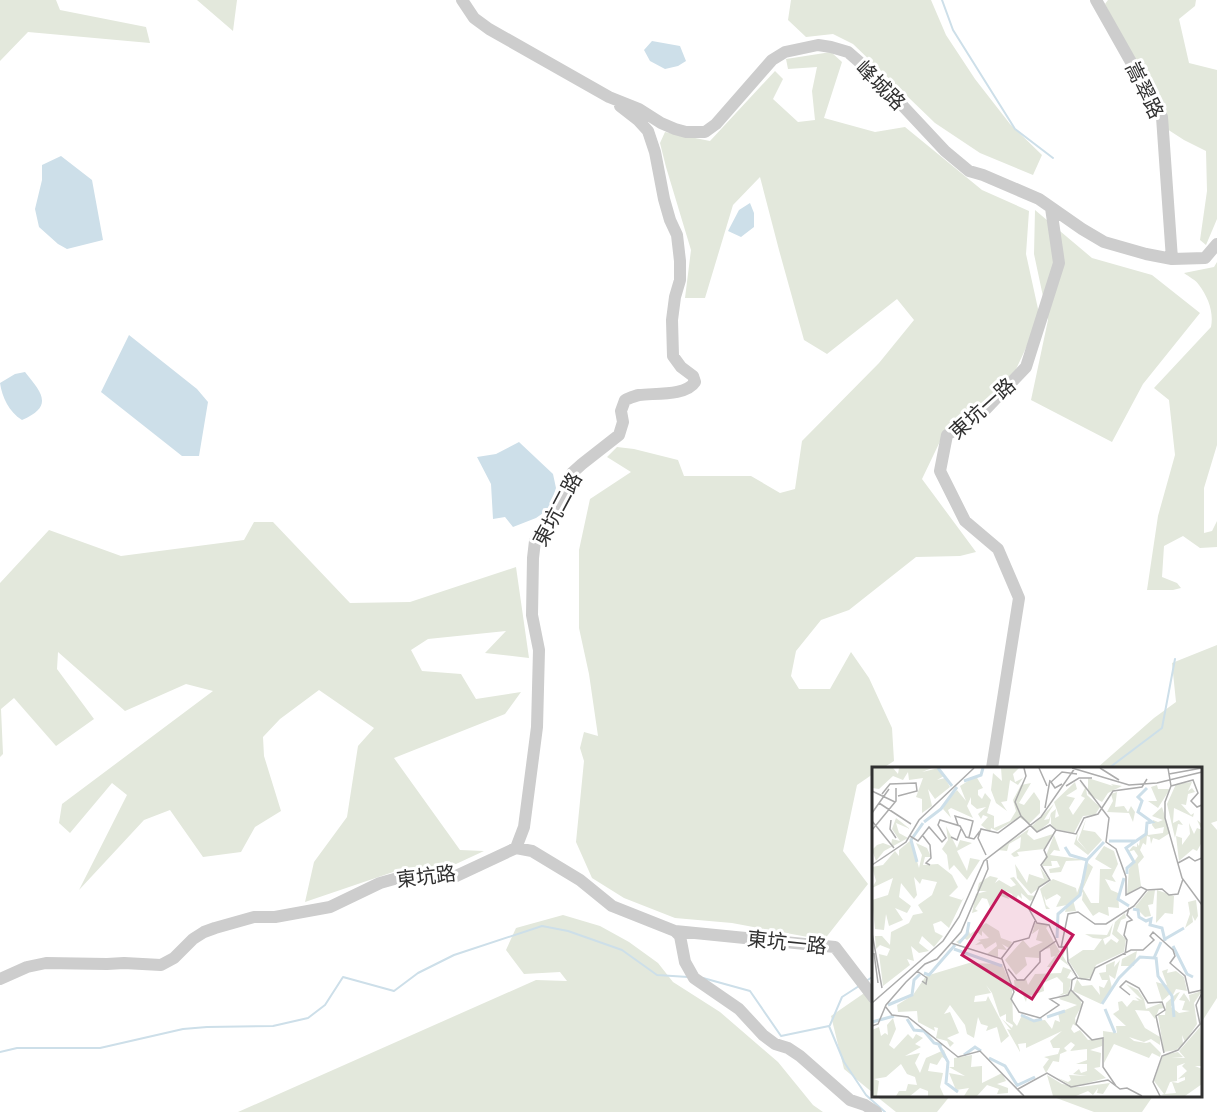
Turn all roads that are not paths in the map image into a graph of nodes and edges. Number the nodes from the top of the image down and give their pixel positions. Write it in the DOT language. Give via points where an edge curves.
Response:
graph roads {
  1 [pos="462,0"];
  2 [pos="1096,0"];
  3 [pos="609,97"];
  4 [pos="1051,208"];
  5 [pos="1217,243"];
  6 [pos="1172,259"];
  7 [pos="992,767"];
  8 [pos="516,848"];
  9 [pos="675,931"];
  10 [pos="0,979"];
  11 [pos="872,997"];
  12 [pos="876,1112"];
  1 -- 3 [label="street, 峰城路" via="474,18 489,29"];
  2 -- 6 [label="street, 嵩翠路" via="1162,117"];
  3 -- 4 [label="street, 峰城路" via="675,129 705,132 772,60 785,52 818,45 831,47 848,52 872,73 945,152 969,171 1039,199"];
  3 -- 8 [label="street, 東坑二路" via="648,131 655,152 680,261 672,320 673,356 695,382 682,391 636,395 625,400 619,435 572,474 562,499 536,541 532,615 539,650 537,727 524,827"];
  4 -- 6 [label="street, 峰城路" via="1104,242"];
  4 -- 7 [label="street, 東坑一路" via="1059,263 1026,367 983,412 947,435 940,471 965,521 998,549 1019,598"];
  5 -- 6 [label="street, 峰城路" via="1205,258"];
  8 -- 9 [label="street" via="532,851 580,880 612,906"];
  8 -- 10 [label="street, 東坑路" via="454,877 405,876 380,883 330,908 254,917 215,928 193,939 161,965 46,963"];
  9 -- 11 [label="street, 東坑一路" via="835,946"];
  9 -- 12 [label="street" via="694,978 739,1009 769,1040 800,1056 850,1100 866,1104"];
}
